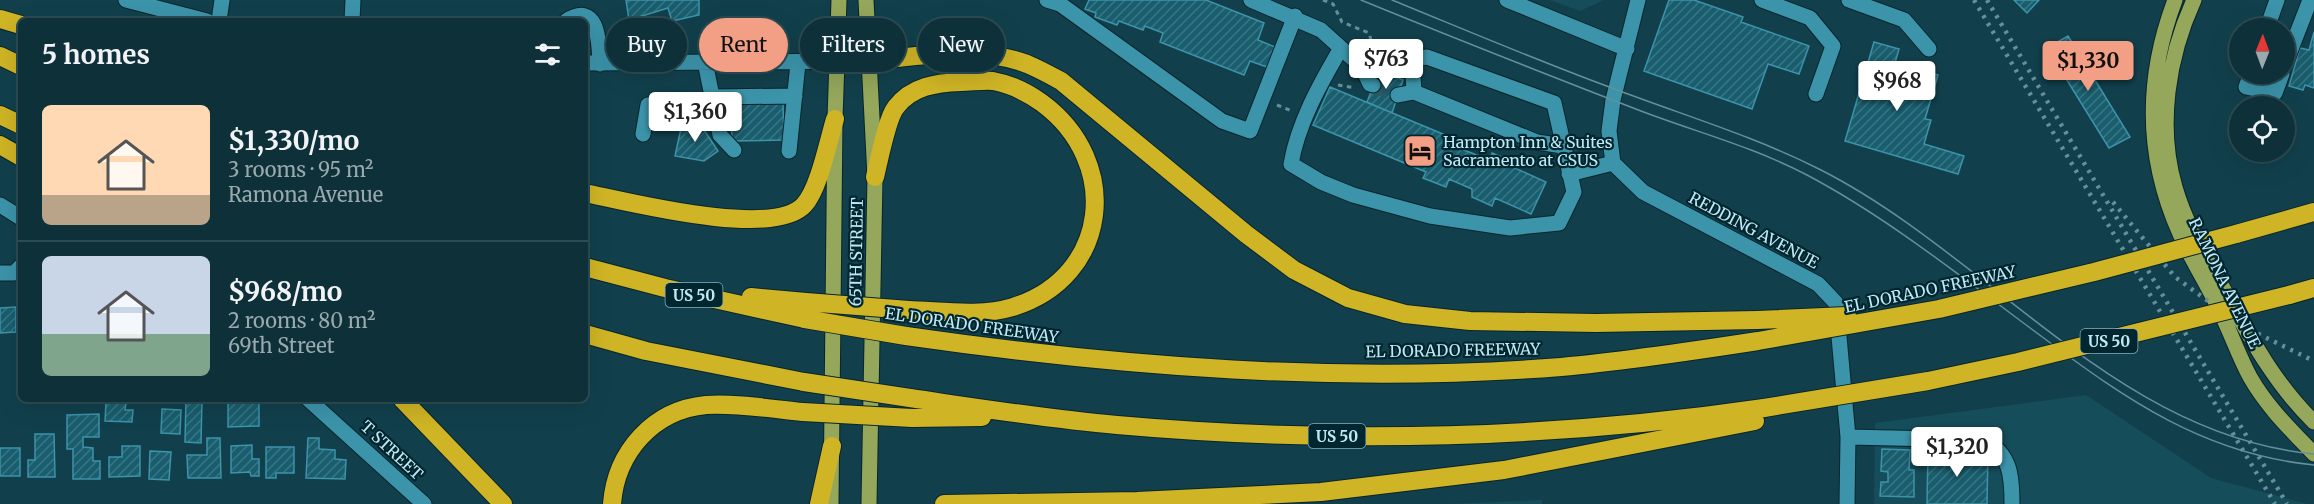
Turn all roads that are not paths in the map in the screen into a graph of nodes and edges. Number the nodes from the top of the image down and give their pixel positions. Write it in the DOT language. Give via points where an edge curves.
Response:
graph roads {
  1 [pos="126,0"];
  2 [pos="222,0"];
  3 [pos="353,0"];
  4 [pos="839,0"];
  5 [pos="866,0"];
  6 [pos="1251,0"];
  7 [pos="1507,0"];
  8 [pos="1638,0"];
  9 [pos="1762,0"];
  10 [pos="1850,0"];
  11 [pos="2175,0"];
  12 [pos="2194,0"];
  13 [pos="2277,0"];
  14 [pos="2310,0"];
  15 [pos="1056,1"];
  16 [pos="1295,16"];
  17 [pos="195,18"];
  18 [pos="219,18"];
  19 [pos="352,18"];
  20 [pos="571,18"];
  21 [pos="839,18"];
  22 [pos="867,18"];
  23 [pos="2271,18"];
  24 [pos="0,19"];
  25 [pos="18,25"];
  26 [pos="2295,39"];
  27 [pos="1341,48"];
  28 [pos="1627,49"];
  29 [pos="1929,49"];
  30 [pos="0,56"];
  31 [pos="906,58"];
  32 [pos="1412,60"];
  33 [pos="699,62"];
  34 [pos="592,63"];
  35 [pos="788,63"];
  36 [pos="798,63"];
  37 [pos="18,65"];
  38 [pos="1362,67"];
  39 [pos="707,72"];
  40 [pos="838,72"];
  41 [pos="870,72"];
  42 [pos="2247,84"];
  43 [pos="2278,84"];
  44 [pos="1373,86"];
  45 [pos="1414,92"];
  46 [pos="1816,94"];
  47 [pos="1398,95"];
  48 [pos="795,96"];
  49 [pos="712,97"];
  50 [pos="648,105"];
  51 [pos="0,115"];
  52 [pos="835,120"];
  53 [pos="18,124"];
  54 [pos="643,134"];
  55 [pos="0,145"];
  56 [pos="1563,146"];
  57 [pos="734,150"];
  58 [pos="789,151"];
  59 [pos="18,155"];
  60 [pos="1613,163"];
  61 [pos="1569,174"];
  62 [pos="875,177"];
  63 [pos="588,194"];
  64 [pos="0,205"];
  65 [pos="2314,212"];
  66 [pos="18,216"];
  67 [pos="588,268"];
  68 [pos="18,269"];
  69 [pos="0,273"];
  70 [pos="2314,288"];
  71 [pos="1939,309"];
  72 [pos="805,310"];
  73 [pos="588,335"];
  74 [pos="311,402"];
  75 [pos="405,402"];
  76 [pos="1765,414"];
  77 [pos="1045,417"];
  78 [pos="2314,422"];
  79 [pos="1848,437"];
  80 [pos="832,446"];
  81 [pos="2314,454"];
  82 [pos="424,504"];
  83 [pos="503,504"];
  84 [pos="612,504"];
  85 [pos="819,504"];
  86 [pos="831,504"];
  87 [pos="869,504"];
  88 [pos="944,504"];
  89 [pos="1847,504"];
  90 [pos="2012,504"];
  1 -- 17 [label="street"];
  2 -- 18 [label="street"];
  3 -- 19 [label="street"];
  4 -- 21 [label="main road, 65TH STREET"];
  5 -- 22 [label="main road, 65TH STREET"];
  6 -- 16 [label="street"];
  7 -- 28 [label="street"];
  8 -- 28 [label="street"];
  9 -- 46 [label="street" via="1810,18 1833,46"];
  10 -- 29 [label="street" via="1904,20"];
  11 -- 81 [label="main road, RAMONA AVENUE" via="2162,34 2154,85 2154,139 2163,184 2180,233 2250,377 2272,410"];
  12 -- 78 [label="main road, RAMONA AVENUE" via="2178,42 2167,92 2169,160 2175,189 2197,241 2270,372"];
  13 -- 23 [label="street"];
  14 -- 26 [label="street"];
  15 -- 16 [label="street" via="1222,121 1250,131"];
  16 -- 27 [label="street" via="1321,30"];
  20 -- 34 [label="street" via="587,17 599,31"];
  24 -- 25 [label="highway"];
  27 -- 38 [label="street"];
  27 -- 61 [label="street" via="1320,83 1291,164 1321,182 1430,216 1510,228 1559,223 1574,192"];
  28 -- 60 [label="street" via="1609,131"];
  30 -- 37 [label="highway"];
  31 -- 71 [label="highway, bridge" via="953,53 991,55 1027,64 1061,81 1294,270 1348,298 1405,314 1470,321 1758,320"];
  32 -- 38 [label="street"];
  32 -- 45 [label="street"];
  32 -- 56 [label="street" via="1427,57 1554,103"];
  33 -- 34 [label="street"];
  35 -- 36 [label="street"];
  36 -- 48 [label="street"];
  38 -- 44 [label="street"];
  39 -- 49 [label="street"];
  40 -- 52 [label="main road, 65TH STREET"];
  41 -- 62 [label="main road, 65TH STREET"];
  42 -- 43 [label="street" via="2246,87 2275,93"];
  45 -- 47 [label="street"];
  45 -- 56 [label="street" via="1537,142"];
  48 -- 49 [label="street"];
  48 -- 58 [label="street"];
  49 -- 57 [label="street" via="720,135"];
  50 -- 54 [label="street"];
  51 -- 53 [label="highway"];
  52 -- 63 [label="highway" via="812,193 804,205 784,218 736,219 685,213"];
  52 -- 80 [label="main road, 65TH STREET"];
  55 -- 59 [label="highway"];
  56 -- 61 [label="street"];
  60 -- 61 [label="street"];
  60 -- 79 [label="street, REDDING AVENUE" via="1643,192 1818,285 1836,303"];
  62 -- 72 [label="highway, bridge" via="894,109 906,96 938,83 993,81 1032,96 1065,123 1081,144 1096,184 1096,210 1079,256 1051,287 1029,300 997,310"];
  62 -- 87 [label="main road, 65TH STREET"];
  64 -- 66 [label="street"];
  65 -- 71 [label="highway, EL DORADO FREEWAY / US 50, bridge"];
  67 -- 72 [label="highway, EL DORADO FREEWAY / US 50" via="665,288"];
  68 -- 69 [label="street" via="14,273"];
  70 -- 76 [label="highway, US 50, bridge" via="2114,340"];
  71 -- 72 [label="highway, EL DORADO FREEWAY / US 50, bridge" via="1642,358 1441,373 1238,371 1035,355 906,336"];
  73 -- 77 [label="highway, US 50, bridge" via="646,351 804,382"];
  74 -- 82 [label="street, T STREET"];
  75 -- 83 [label="highway"];
  76 -- 77 [label="highway, US 50" via="1443,435 1192,431"];
  76 -- 88 [label="highway" via="1504,470 1321,492 1137,501"];
  77 -- 84 [label="highway, bridge" via="912,418 708,405 670,414 630,449 622,463"];
  79 -- 89 [label="street, REDDING AVENUE"];
  79 -- 90 [label="street" via="1983,440 1996,446 2006,461 2012,482"];
  80 -- 85 [label="highway"];
  80 -- 86 [label="main road, 65TH STREET"];
}
